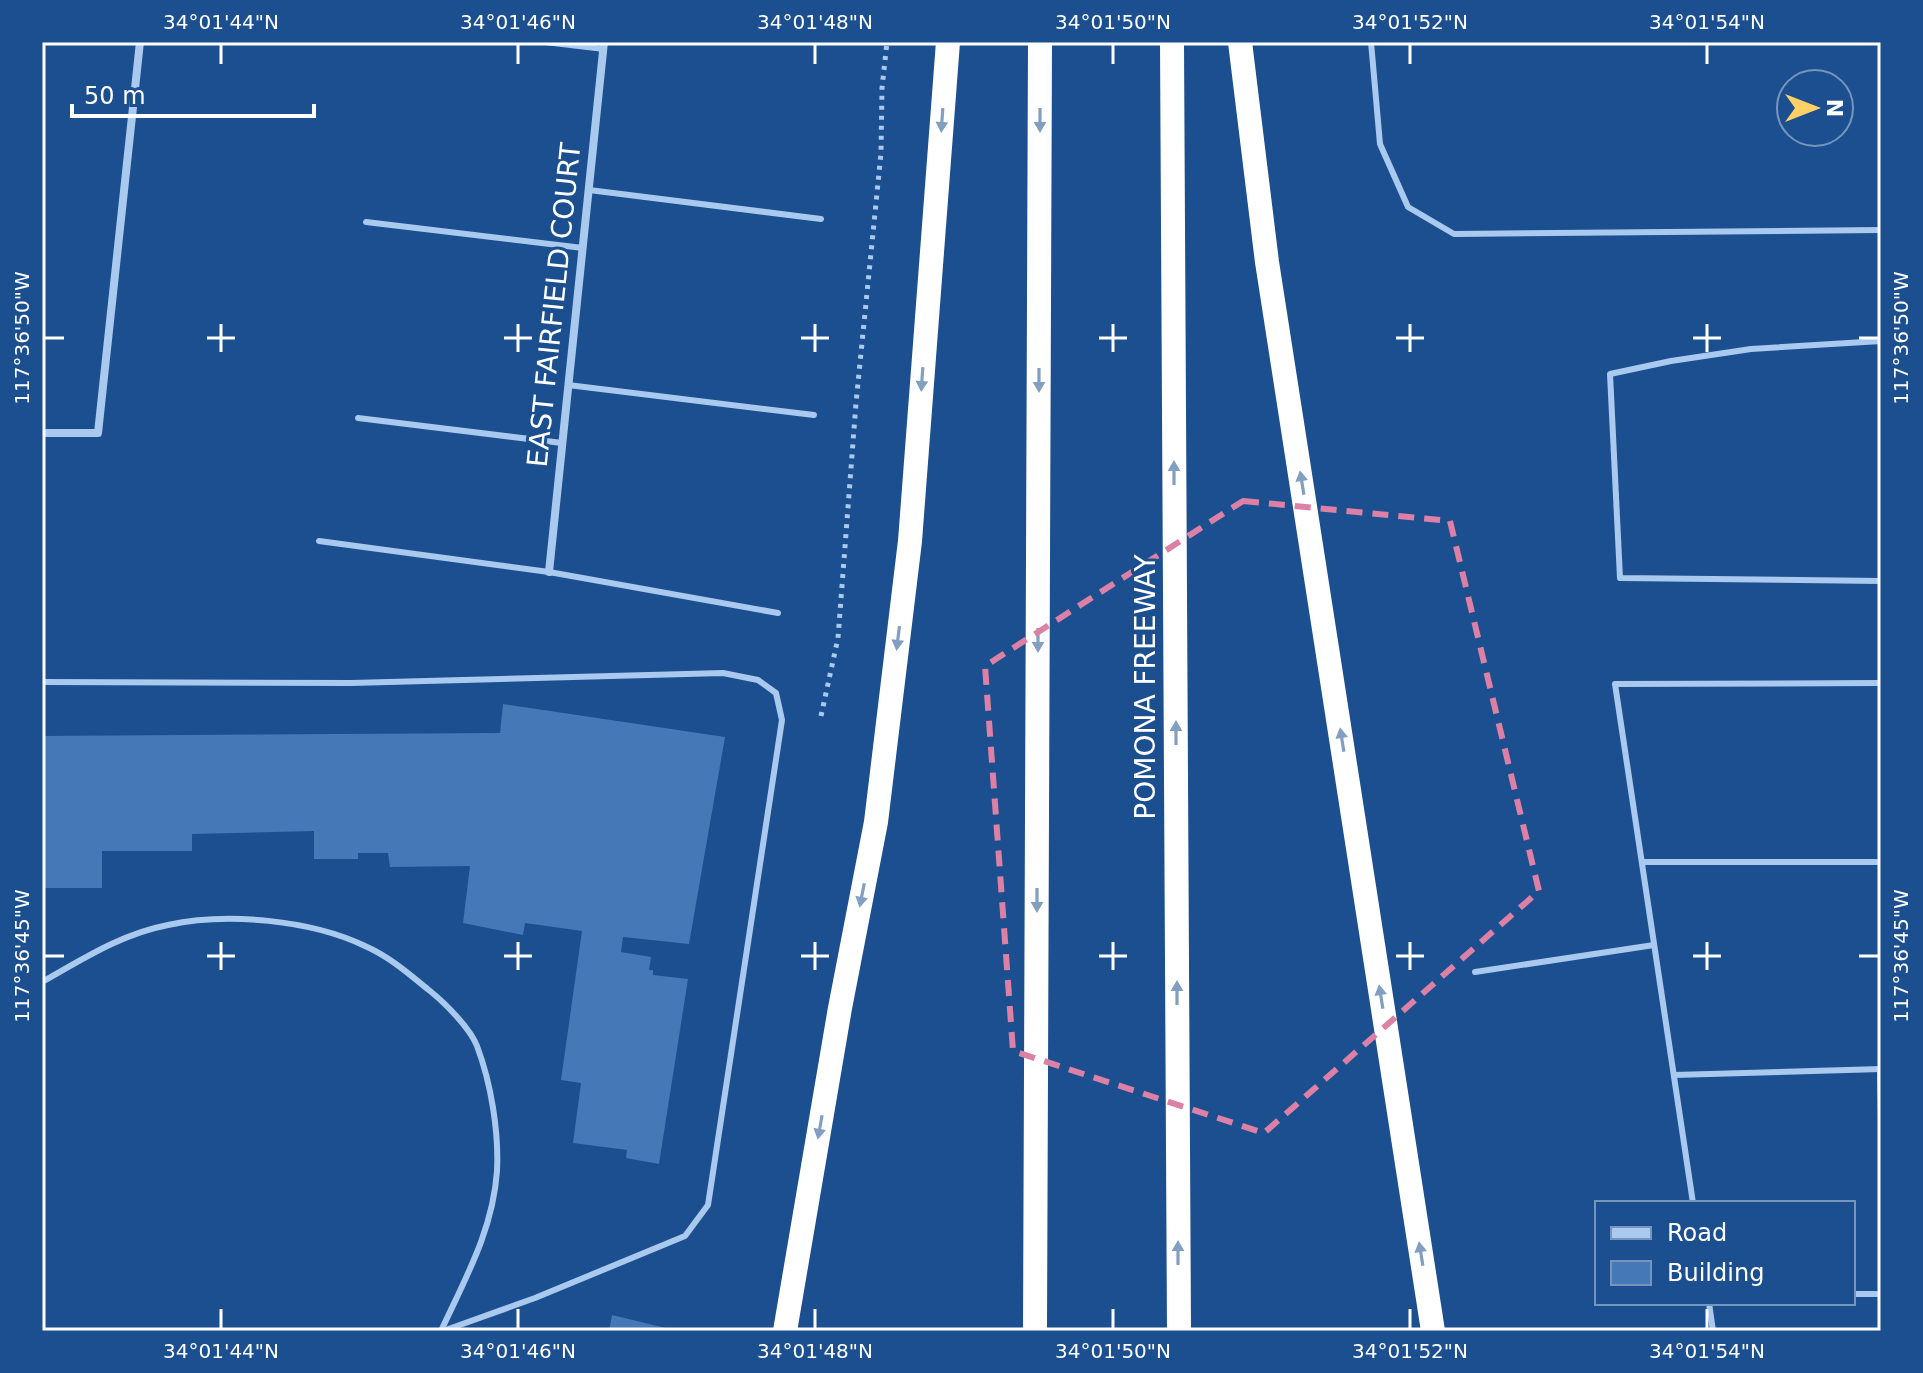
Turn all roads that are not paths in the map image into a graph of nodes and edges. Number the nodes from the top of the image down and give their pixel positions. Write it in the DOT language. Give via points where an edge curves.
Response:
graph roads {
  1 [pos="140,42"];
  2 [pos="545,42"];
  3 [pos="948,42"];
  4 [pos="1040,42"];
  5 [pos="1172,42"];
  6 [pos="1240,42"];
  7 [pos="1371,42"];
  8 [pos="604,46"];
  9 [pos="589,190"];
  10 [pos="821,219"];
  11 [pos="366,222"];
  12 [pos="1881,230"];
  13 [pos="583,248"];
  14 [pos="1881,341"];
  15 [pos="568,385"];
  16 [pos="814,415"];
  17 [pos="358,418"];
  18 [pos="42,433"];
  19 [pos="562,443"];
  20 [pos="319,541"];
  21 [pos="549,572"];
  22 [pos="1881,581"];
  23 [pos="778,613"];
  24 [pos="42,682"];
  25 [pos="1881,683"];
  26 [pos="1642,862"];
  27 [pos="1881,862"];
  28 [pos="1654,945"];
  29 [pos="1475,972"];
  30 [pos="42,982"];
  31 [pos="1880,1069"];
  32 [pos="1674,1075"];
  33 [pos="1881,1117"];
  34 [pos="1693,1201"];
  35 [pos="1855,1294"];
  36 [pos="1881,1294"];
  37 [pos="1709,1305"];
  38 [pos="472,1319"];
  39 [pos="442,1331"];
  40 [pos="474,1331"];
  41 [pos="785,1331"];
  42 [pos="1035,1331"];
  43 [pos="1179,1331"];
  44 [pos="1433,1331"];
  45 [pos="1713,1331"];
  1 -- 18 [label="street" via="98,433"];
  2 -- 8 [label="lane"];
  3 -- 41 [label="highway, one-way" via="910,541 876,822"];
  4 -- 42 [label="highway, one-way"];
  43 -- 5 [label="highway, POMONA FREEWAY, one-way"];
  44 -- 6 [label="highway, one-way" via="1267,262"];
  7 -- 12 [label="lane" via="1380,144 1408,207 1454,234"];
  8 -- 9 [label="street, EAST FAIRFIELD COURT"];
  9 -- 10 [label="lane"];
  9 -- 13 [label="street, EAST FAIRFIELD COURT"];
  11 -- 13 [label="lane"];
  13 -- 15 [label="street, EAST FAIRFIELD COURT"];
  14 -- 22 [label="lane" via="1751,349 1610,374 1620,578"];
  15 -- 16 [label="lane"];
  15 -- 19 [label="street, EAST FAIRFIELD COURT"];
  17 -- 19 [label="lane"];
  19 -- 21 [label="street, EAST FAIRFIELD COURT"];
  20 -- 21 [label="lane"];
  21 -- 23 [label="lane"];
  24 -- 38 [label="lane" via="351,683 723,673 758,680 776,693 782,720 708,1205 685,1236"];
  25 -- 26 [label="lane" via="1615,684"];
  26 -- 27 [label="lane"];
  26 -- 28 [label="lane"];
  28 -- 29 [label="lane"];
  28 -- 32 [label="lane"];
  30 -- 39 [label="lane" via="126,936 170,924 266,921 365,946 396,963 444,1002 476,1044 496,1120 497,1172 486,1233"];
  31 -- 32 [label="lane"];
  31 -- 33 [label="lane"];
  32 -- 34 [label="lane"];
  35 -- 36 [label="lane"];
  37 -- 45 [label="lane"];
  38 -- 39 [label="lane"];
  38 -- 40 [label="lane"];
}
